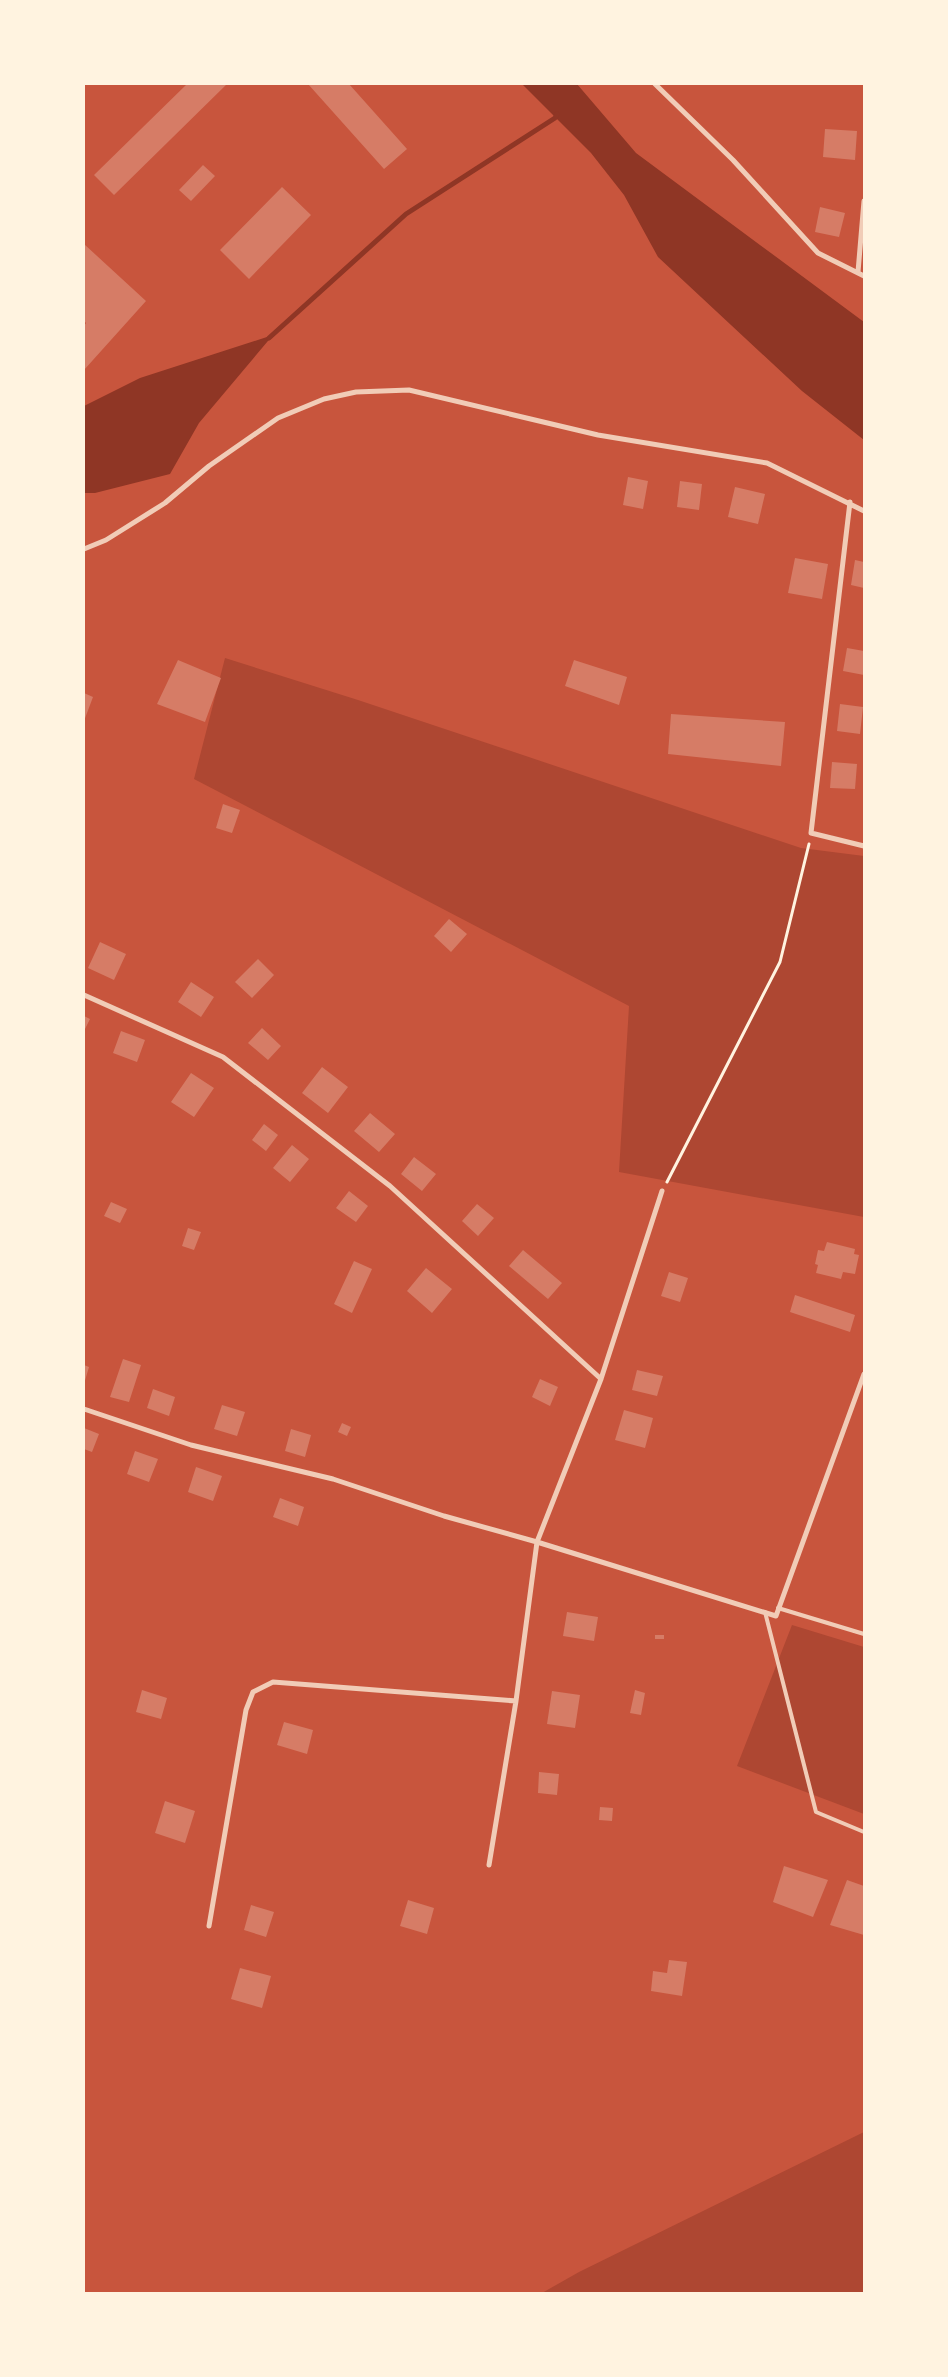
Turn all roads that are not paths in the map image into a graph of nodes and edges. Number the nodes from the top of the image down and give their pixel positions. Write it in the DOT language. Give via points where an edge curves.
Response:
graph roads {
  1 [pos="655,84"];
  2 [pos="864,201"];
  3 [pos="858,272"];
  4 [pos="864,276"];
  5 [pos="850,502"];
  6 [pos="864,511"];
  7 [pos="84,549"];
  8 [pos="864,846"];
  9 [pos="84,995"];
  10 [pos="662,1191"];
  11 [pos="864,1374"];
  12 [pos="601,1379"];
  13 [pos="84,1409"];
  14 [pos="537,1542"];
  15 [pos="778,1608"];
  16 [pos="765,1612"];
  17 [pos="864,1634"];
  18 [pos="516,1700"];
  19 [pos="864,1832"];
  20 [pos="489,1865"];
  21 [pos="209,1926"];
  1 -- 3 [label="street" via="733,160 818,254"];
  2 -- 3 [label="street"];
  3 -- 4 [label="street"];
  5 -- 6 [label="street"];
  5 -- 7 [label="street" via="767,463 598,435 409,390 356,392 324,399 278,418 209,466 165,503 106,540"];
  5 -- 8 [label="street" via="811,833"];
  9 -- 12 [label="street" via="224,1057 390,1186"];
  10 -- 12 [label="street"];
  11 -- 15 [label="street"];
  12 -- 14 [label="street"];
  13 -- 14 [label="street" via="191,1445 333,1479 444,1516"];
  14 -- 16 [label="street"];
  14 -- 18 [label="street"];
  15 -- 16 [label="street" via="776,1616"];
  15 -- 17 [label="lane"];
  16 -- 19 [label="lane" via="816,1812"];
  18 -- 20 [label="street"];
  18 -- 21 [label="street" via="273,1682 253,1692 246,1710"];
}
